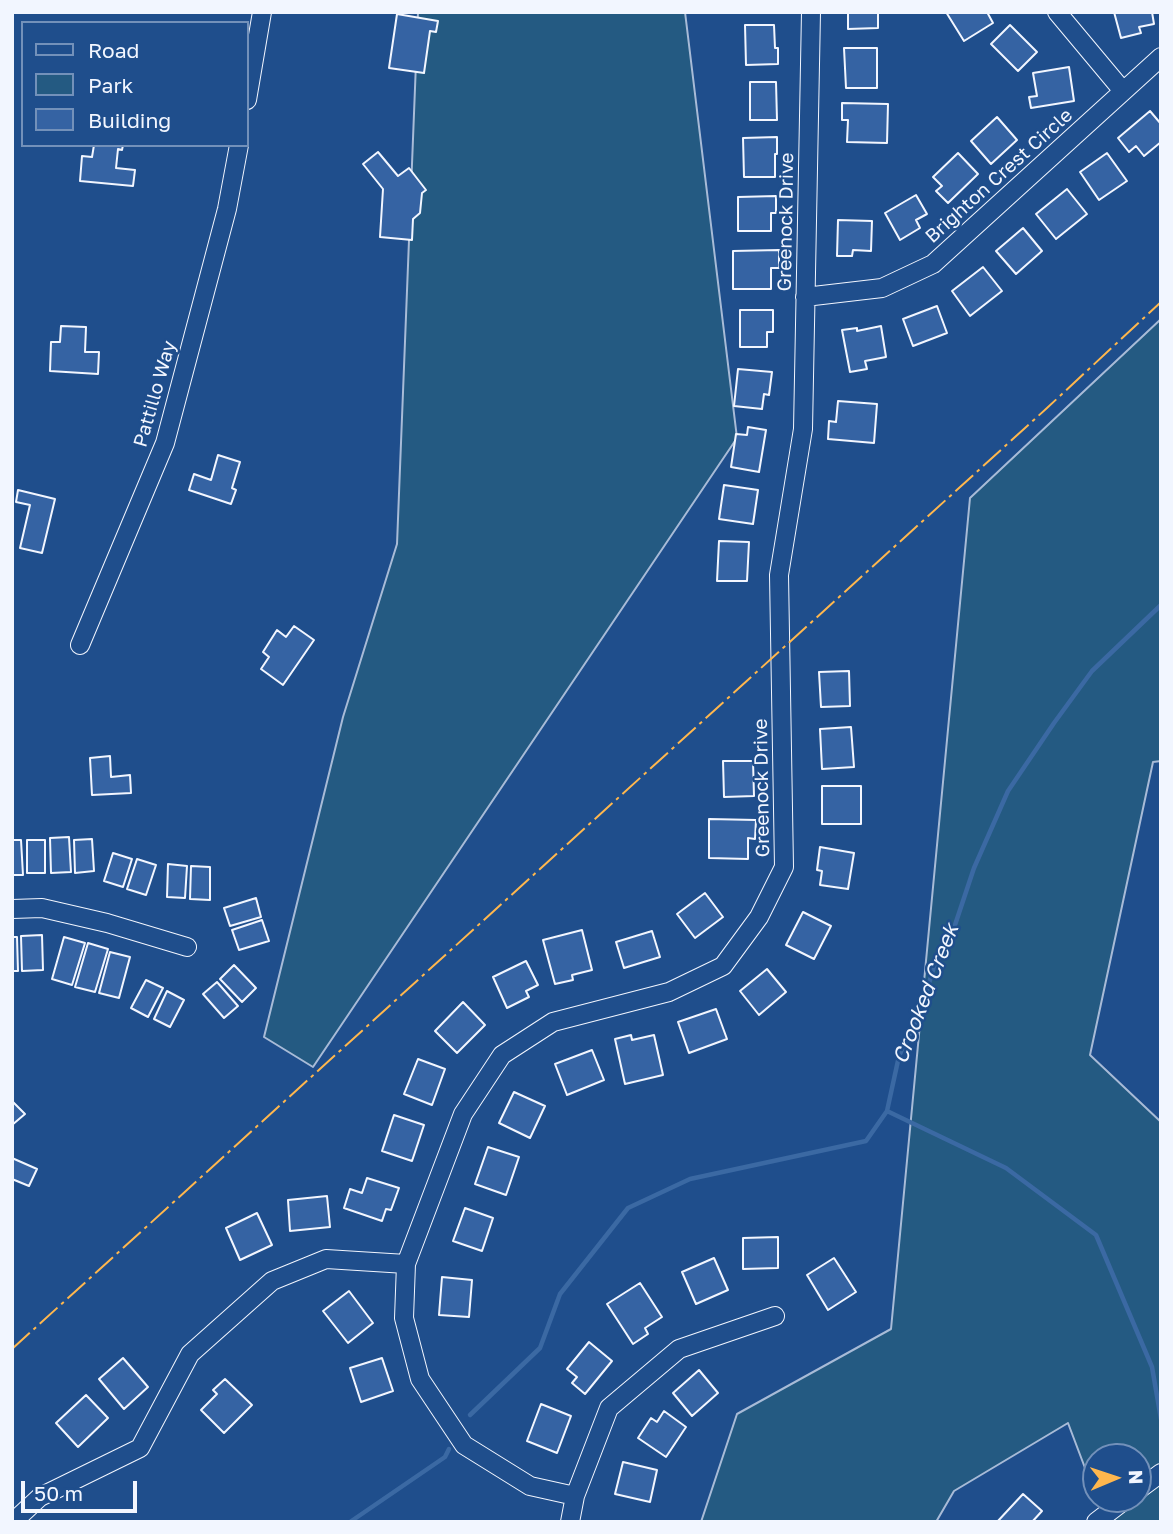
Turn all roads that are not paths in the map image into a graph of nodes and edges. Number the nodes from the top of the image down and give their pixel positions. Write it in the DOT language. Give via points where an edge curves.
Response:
graph roads {
  1 [pos="262,12"];
  2 [pos="811,12"];
  3 [pos="1056,12"];
  4 [pos="1161,57"];
  5 [pos="1123,92"];
  6 [pos="248,94"];
  7 [pos="239,147"];
  8 [pos="805,297"];
  9 [pos="80,645"];
  10 [pos="12,909"];
  11 [pos="187,947"];
  12 [pos="407,1264"];
  13 [pos="775,1316"];
  14 [pos="575,1496"];
  15 [pos="13,1522"];
  16 [pos="570,1522"];
  1 -- 6 [label="street"];
  2 -- 8 [label="street, Greenock Drive"];
  3 -- 5 [label="street"];
  4 -- 5 [label="street, Brighton Crest Circle"];
  5 -- 8 [label="street, Brighton Crest Circle" via="933,264 882,288"];
  7 -- 9 [label="street, Pattillo Way" via="227,209 164,443"];
  8 -- 12 [label="street, Greenock Drive" via="803,429 779,575 784,867 759,917 723,966 668,992 554,1022 502,1055 463,1114"];
  10 -- 11 [label="street" via="42,908"];
  12 -- 14 [label="street, Greenock Drive" via="404,1318 420,1379 464,1445 530,1486"];
  12 -- 15 [label="street" via="326,1259 272,1281 190,1354 140,1448 40,1497"];
  13 -- 14 [label="street" via="680,1349 608,1408"];
  14 -- 16 [label="street"];
}
